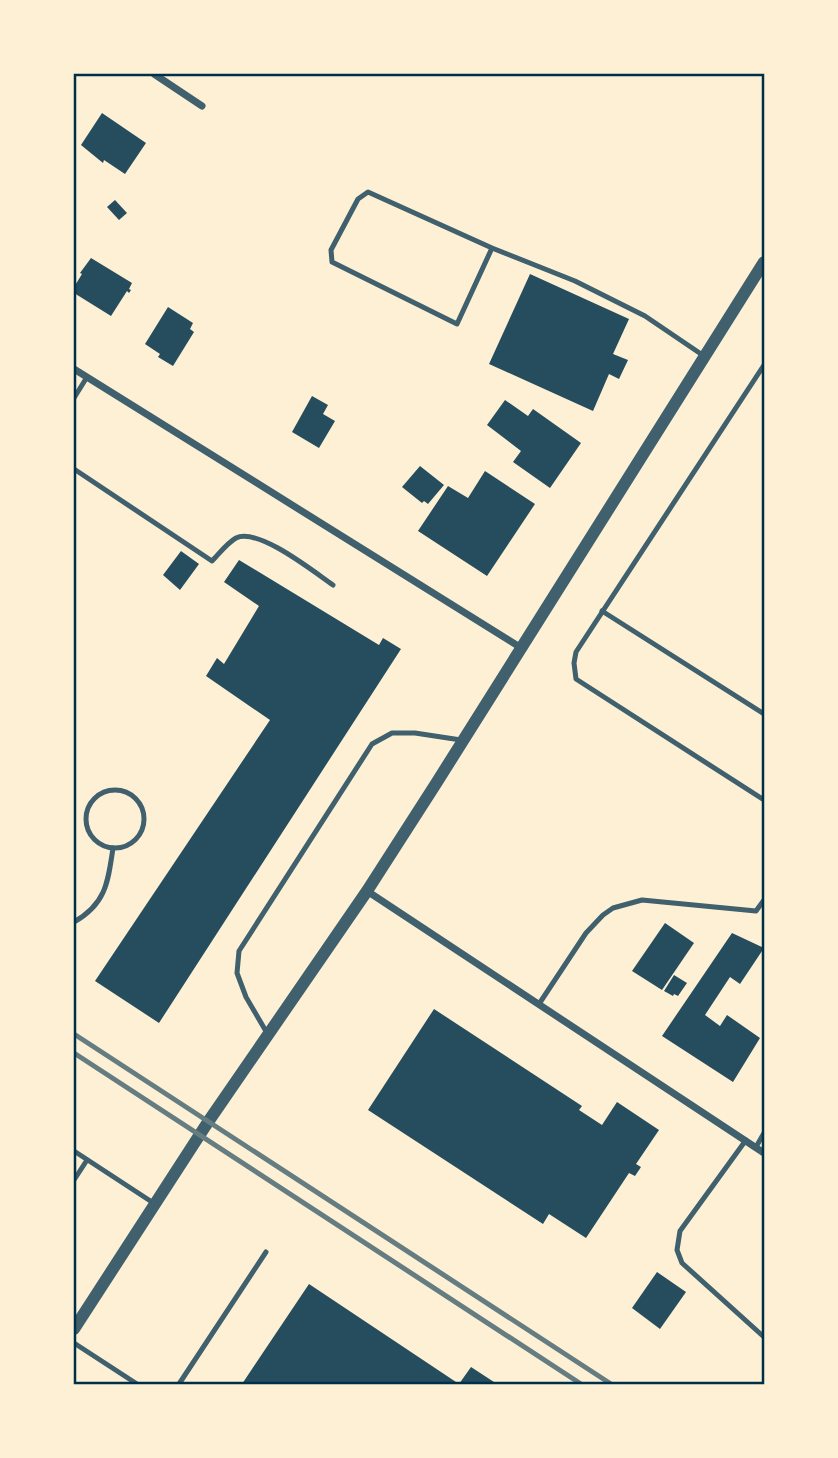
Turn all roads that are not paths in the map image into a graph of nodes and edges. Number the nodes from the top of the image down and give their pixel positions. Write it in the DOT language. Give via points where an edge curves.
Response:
graph roads {
  1 [pos="154,74"];
  2 [pos="202,106"];
  3 [pos="492,248"];
  4 [pos="765,262"];
  5 [pos="704,356"];
  6 [pos="765,365"];
  7 [pos="74,369"];
  8 [pos="87,377"];
  9 [pos="74,398"];
  10 [pos="74,469"];
  11 [pos="333,585"];
  12 [pos="603,611"];
  13 [pos="523,649"];
  14 [pos="765,715"];
  15 [pos="464,741"];
  16 [pos="765,800"];
  17 [pos="113,848"];
  18 [pos="367,891"];
  19 [pos="765,900"];
  20 [pos="74,922"];
  21 [pos="539,1004"];
  22 [pos="268,1034"];
  23 [pos="765,1133"];
  24 [pos="746,1140"];
  25 [pos="756,1147"];
  26 [pos="74,1151"];
  27 [pos="765,1153"];
  28 [pos="88,1160"];
  29 [pos="74,1180"];
  30 [pos="155,1204"];
  31 [pos="266,1251"];
  32 [pos="74,1329"];
  33 [pos="765,1337"];
  34 [pos="74,1343"];
  35 [pos="137,1384"];
  36 [pos="179,1384"];
  1 -- 2 [label="street"];
  3 -- 3 [label="lane" via="368,192 358,199 331,250 332,262 457,324"];
  3 -- 5 [label="lane" via="575,281 645,316"];
  4 -- 5 [label="street"];
  5 -- 13 [label="street"];
  6 -- 12 [label="lane"];
  7 -- 8 [label="street"];
  8 -- 9 [label="lane"];
  8 -- 13 [label="street"];
  10 -- 11 [label="lane" via="212,561 237,537 248,536 274,546"];
  12 -- 14 [label="lane"];
  12 -- 16 [label="lane" via="576,652 576,679"];
  13 -- 15 [label="street"];
  15 -- 18 [label="street"];
  15 -- 22 [label="lane" via="392,733 372,744 239,951 237,973"];
  17 -- 17 [label="lane" via="131,844 145,820 139,802 114,790 91,804 86,822 95,840"];
  17 -- 20 [label="lane" via="101,899"];
  18 -- 21 [label="street"];
  18 -- 22 [label="street"];
  19 -- 21 [label="lane" via="757,911 642,900 613,908 586,933"];
  21 -- 24 [label="street"];
  22 -- 30 [label="street"];
  23 -- 25 [label="lane"];
  24 -- 25 [label="street"];
  24 -- 33 [label="lane" via="680,1231 677,1250 682,1263"];
  25 -- 27 [label="street"];
  26 -- 28 [label="lane"];
  28 -- 29 [label="lane"];
  28 -- 30 [label="lane"];
  30 -- 32 [label="street"];
  31 -- 36 [label="lane"];
  34 -- 35 [label="lane"];
}
